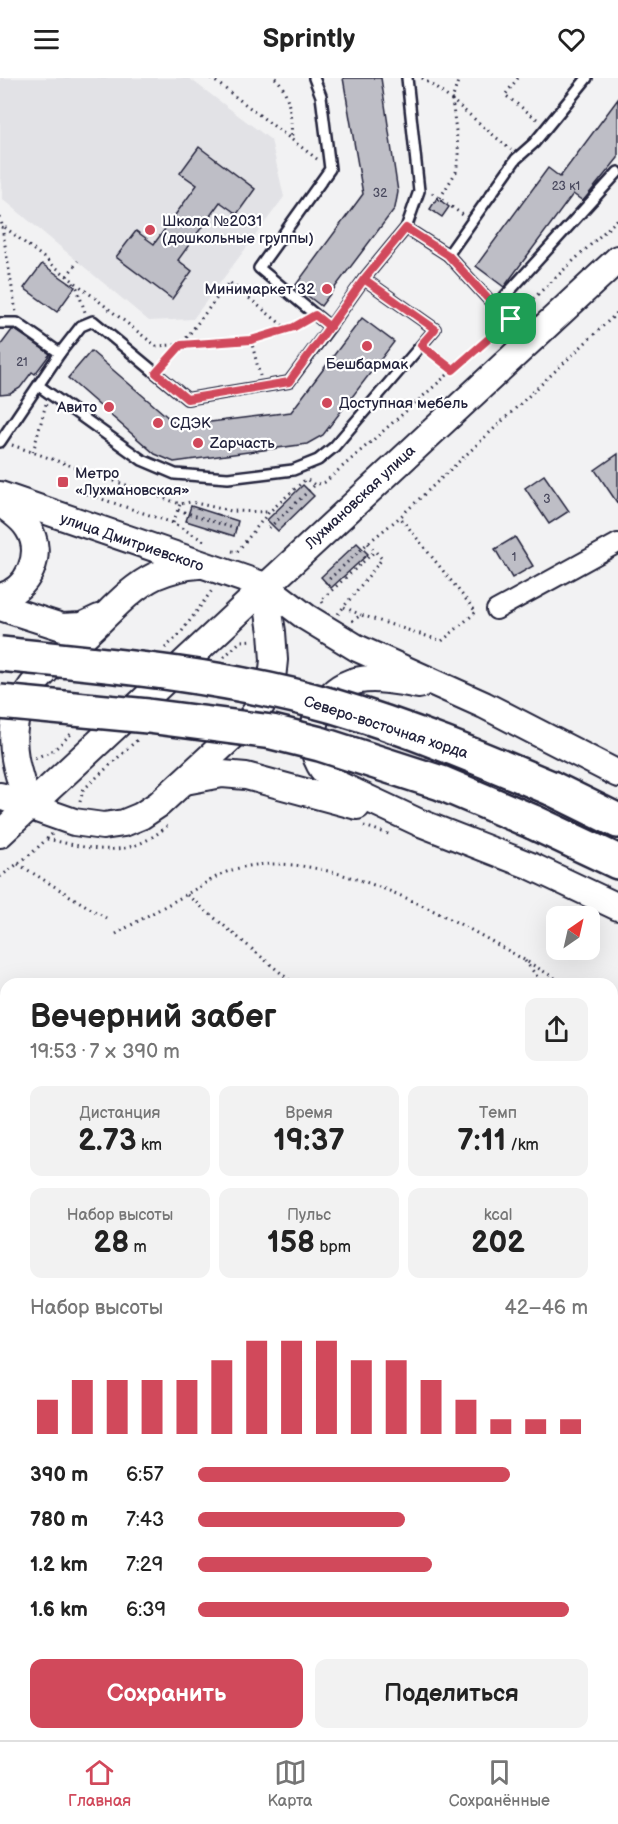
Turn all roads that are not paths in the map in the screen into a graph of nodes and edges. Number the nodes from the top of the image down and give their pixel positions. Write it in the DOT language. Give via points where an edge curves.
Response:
graph roads {
  1 [pos="314,78"];
  2 [pos="407,78"];
  3 [pos="587,78"];
  4 [pos="618,172"];
  5 [pos="406,228"];
  6 [pos="448,255"];
  7 [pos="618,259"];
  8 [pos="364,279"];
  9 [pos="496,306"];
  10 [pos="0,323"];
  11 [pos="330,327"];
  12 [pos="531,337"];
  13 [pos="60,353"];
  14 [pos="39,386"];
  15 [pos="1,441"];
  16 [pos="0,495"];
  17 [pos="0,503"];
  18 [pos="90,528"];
  19 [pos="618,543"];
  20 [pos="206,555"];
  21 [pos="265,586"];
  22 [pos="0,597"];
  23 [pos="126,597"];
  24 [pos="0,607"];
  25 [pos="496,610"];
  26 [pos="108,615"];
  27 [pos="0,654"];
  28 [pos="452,691"];
  29 [pos="0,702"];
  30 [pos="618,774"];
  31 [pos="185,781"];
  32 [pos="0,796"];
  33 [pos="29,807"];
  34 [pos="618,821"];
  35 [pos="409,830"];
  36 [pos="0,834"];
  37 [pos="618,862"];
  38 [pos="618,907"];
  1 -- 11 [label="lane" via="321,96 330,169 259,268"];
  2 -- 5 [label="lane" via="419,191"];
  3 -- 6 [label="lane" via="519,157"];
  4 -- 9 [label="lane"];
  5 -- 6 [label="lane"];
  5 -- 8 [label="lane"];
  6 -- 9 [label="lane"];
  7 -- 12 [label="street, Лухмановская улица"];
  8 -- 11 [label="lane"];
  8 -- 14 [label="lane" via="435,329 334,447 318,460 293,470 228,478 175,474 142,460"];
  9 -- 12 [label="lane"];
  10 -- 13 [label="lane" via="17,323"];
  11 -- 13 [label="lane" via="289,382 187,399 93,321 81,326"];
  12 -- 21 [label="street, Лухмановская улица"];
  13 -- 14 [label="lane"];
  14 -- 15 [label="lane"];
  16 -- 18 [label="street, улица Дмитриевского"];
  17 -- 22 [label="street" via="24,522 35,548 31,571 24,582 11,594"];
  18 -- 20 [label="street, улица Дмитриевского"];
  18 -- 23 [label="street" via="116,541 128,553 133,578"];
  19 -- 25 [label="street"];
  20 -- 21 [label="street, улица Дмитриевского"];
  20 -- 23 [label="street" via="155,576"];
  21 -- 28 [label="street, улица Дмитриевского" via="340,638"];
  21 -- 31 [label="street" via="274,660 264,700 248,722"];
  21 -- 33 [label="street, Лухмановская улица"];
  23 -- 26 [label="street"];
  24 -- 26 [label="street" via="62,627 82,626"];
  26 -- 33 [label="street" via="34,684 17,712 13,749"];
  27 -- 34 [label="highway, Северо-восточная хорда, bridge" via="141,669 241,685 333,706 451,746"];
  28 -- 30 [label="street"];
  28 -- 35 [label="street" via="358,680 334,692 318,711 314,750 328,776"];
  29 -- 37 [label="highway, bridge" via="272,732 320,744 441,783"];
  31 -- 33 [label="street" via="159,804 124,823 89,825"];
  31 -- 35 [label="street" via="222,774 246,776"];
  32 -- 33 [label="street"];
  33 -- 36 [label="street, Лухмановская улица"];
  35 -- 38 [label="street" via="531,866"];
}
